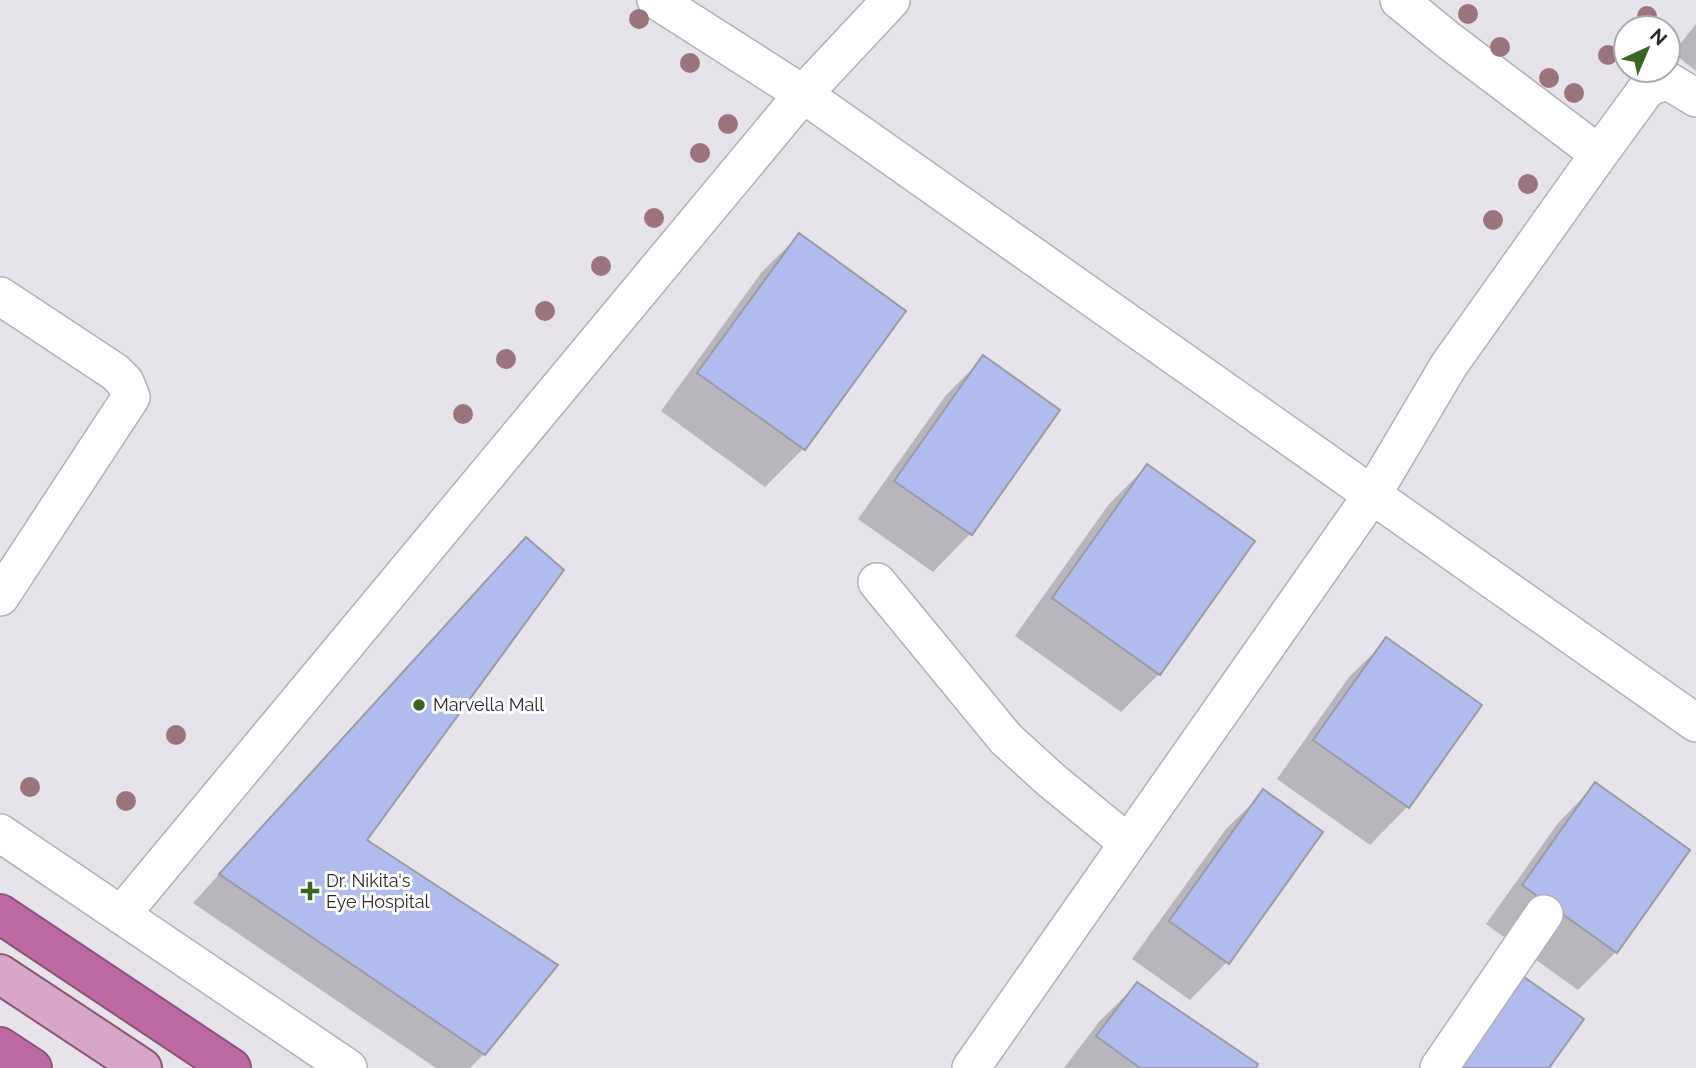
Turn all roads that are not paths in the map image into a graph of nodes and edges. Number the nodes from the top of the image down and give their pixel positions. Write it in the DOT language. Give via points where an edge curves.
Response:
graph roads {
  1 [pos="656,0"];
  2 [pos="891,0"];
  3 [pos="1399,0"];
  4 [pos="803,94"];
  5 [pos="1696,98"];
  6 [pos="1599,154"];
  7 [pos="0,296"];
  8 [pos="1372,495"];
  9 [pos="877,582"];
  10 [pos="0,597"];
  11 [pos="1696,723"];
  12 [pos="0,833"];
  13 [pos="1128,843"];
  14 [pos="0,914"];
  15 [pos="1544,914"];
  16 [pos="121,915"];
  17 [pos="0,974"];
  18 [pos="0,1046"];
  19 [pos="32,1068"];
  20 [pos="142,1068"];
  21 [pos="231,1068"];
  22 [pos="348,1068"];
  23 [pos="971,1068"];
  24 [pos="1439,1068"];
  1 -- 4 [label="street"];
  2 -- 4 [label="street"];
  3 -- 6 [label="street"];
  4 -- 8 [label="street"];
  4 -- 16 [label="street"];
  5 -- 6 [label="street" via="1668,80 1648,87"];
  6 -- 8 [label="street" via="1450,365"];
  7 -- 10 [label="street" via="115,372 131,397"];
  8 -- 11 [label="street"];
  8 -- 13 [label="street"];
  9 -- 13 [label="street" via="1006,739"];
  12 -- 16 [label="street"];
  13 -- 23 [label="street"];
  14 -- 21 [label="highway"];
  15 -- 24 [label="street"];
  16 -- 22 [label="street"];
  17 -- 20 [label="main road"];
  18 -- 19 [label="highway"];
}
